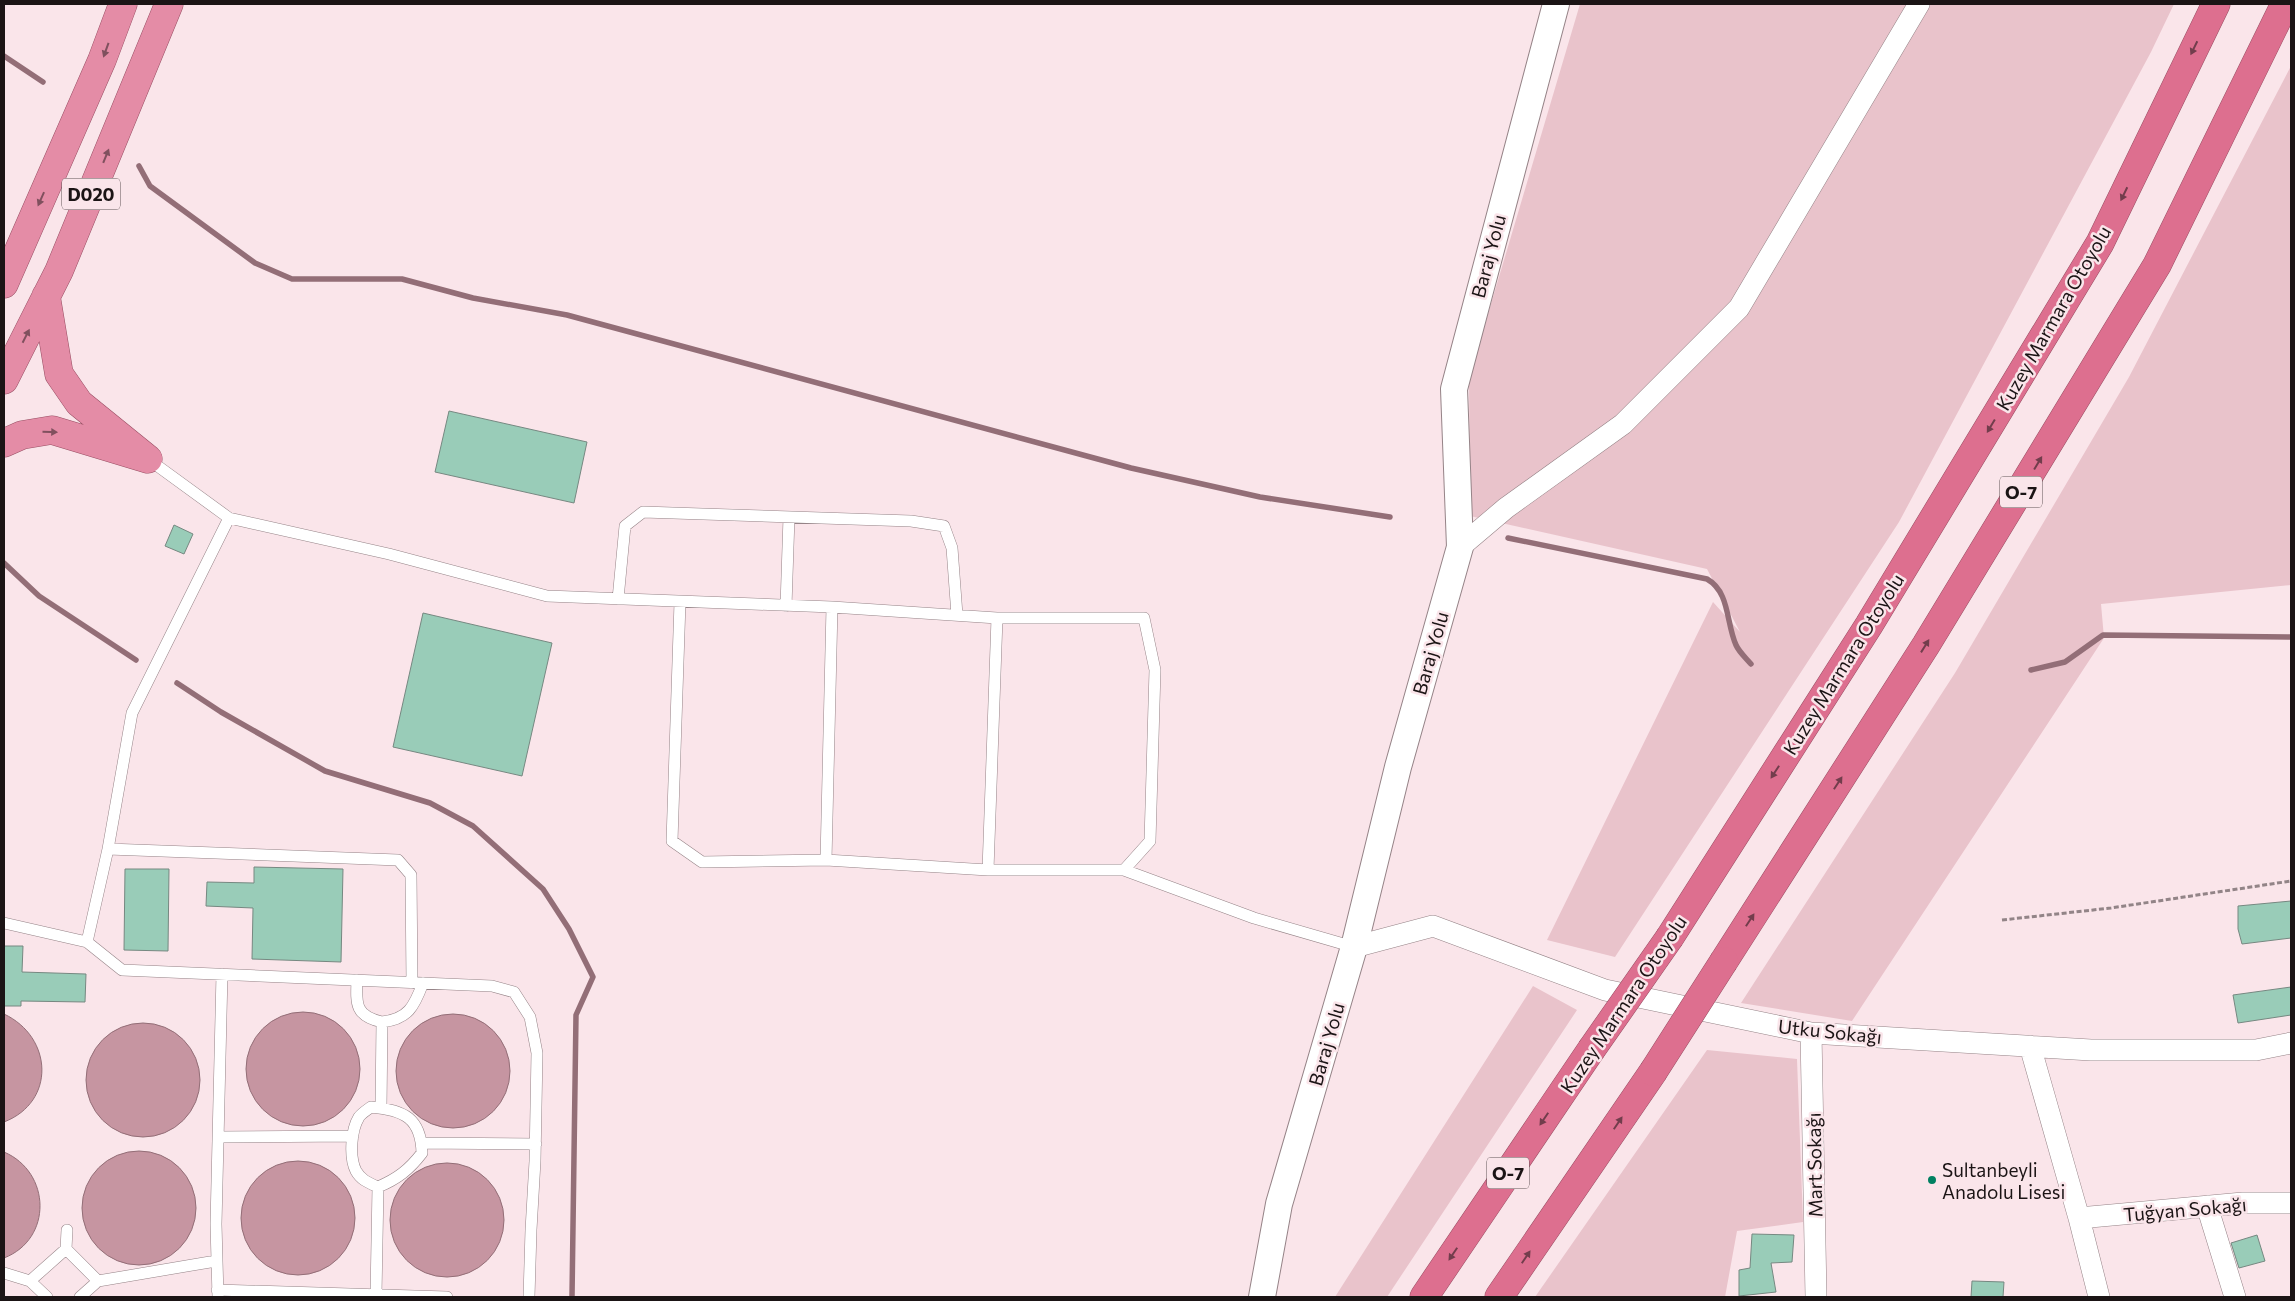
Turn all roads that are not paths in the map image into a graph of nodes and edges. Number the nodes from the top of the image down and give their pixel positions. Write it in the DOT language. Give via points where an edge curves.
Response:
graph roads {
  1 [pos="123,4"];
  2 [pos="169,4"];
  3 [pos="1556,4"];
  4 [pos="1919,4"];
  5 [pos="2216,4"];
  6 [pos="2285,4"];
  7 [pos="4,284"];
  8 [pos="46,296"];
  9 [pos="4,380"];
  10 [pos="4,443"];
  11 [pos="148,459"];
  12 [pos="789,517"];
  13 [pos="229,518"];
  14 [pos="1460,547"];
  15 [pos="618,599"];
  16 [pos="680,602"];
  17 [pos="786,606"];
  18 [pos="832,607"];
  19 [pos="957,615"];
  20 [pos="996,618"];
  21 [pos="108,849"];
  22 [pos="826,860"];
  23 [pos="988,870"];
  24 [pos="1124,870"];
  25 [pos="4,923"];
  26 [pos="87,942"];
  27 [pos="1354,947"];
  28 [pos="222,974"];
  29 [pos="357,980"];
  30 [pos="418,983"];
  31 [pos="382,1022"];
  32 [pos="1811,1033"];
  33 [pos="2291,1042"];
  34 [pos="2030,1046"];
  35 [pos="381,1108"];
  36 [pos="353,1136"];
  37 [pos="218,1137"];
  38 [pos="422,1143"];
  39 [pos="536,1144"];
  40 [pos="378,1187"];
  41 [pos="2291,1203"];
  42 [pos="2207,1206"];
  43 [pos="2079,1218"];
  44 [pos="67,1230"];
  45 [pos="66,1249"];
  46 [pos="216,1261"];
  47 [pos="4,1273"];
  48 [pos="30,1281"];
  49 [pos="98,1281"];
  50 [pos="217,1294"];
  51 [pos="376,1295"];
  52 [pos="47,1297"];
  53 [pos="80,1297"];
  54 [pos="447,1297"];
  55 [pos="530,1297"];
  56 [pos="1262,1297"];
  57 [pos="1424,1297"];
  58 [pos="1499,1297"];
  59 [pos="1816,1297"];
  60 [pos="2100,1297"];
  61 [pos="2235,1297"];
  1 -- 7 [label="highway, D020, one-way" via="102,60"];
  8 -- 2 [label="highway, D020, one-way"];
  3 -- 14 [label="street, Baraj Yolu" via="1454,389"];
  4 -- 14 [label="street" via="1739,308 1623,424 1506,508"];
  5 -- 57 [label="highway, Kuzey Marmara Otoyolu / O-7, one-way, bridge" via="2100,243 1869,626 1670,937"];
  58 -- 6 [label="highway, O-7, one-way, bridge" via="1653,1072 1926,645 2157,265"];
  9 -- 8 [label="highway, D020, one-way"];
  8 -- 11 [label="highway" via="60,374 79,403"];
  10 -- 11 [label="highway, one-way" via="22,435 52,430"];
  11 -- 13 [label="lane"];
  12 -- 15 [label="lane" via="643,512 625,526"];
  12 -- 17 [label="lane"];
  12 -- 19 [label="lane" via="911,521 944,526 952,548"];
  13 -- 15 [label="lane" via="389,554 546,596"];
  13 -- 21 [label="lane" via="132,714"];
  14 -- 27 [label="street, Baraj Yolu" via="1398,767"];
  15 -- 16 [label="lane"];
  16 -- 17 [label="lane"];
  16 -- 22 [label="lane" via="672,841 702,862"];
  17 -- 18 [label="lane"];
  18 -- 19 [label="lane"];
  18 -- 22 [label="lane"];
  19 -- 20 [label="lane"];
  20 -- 23 [label="lane"];
  20 -- 24 [label="lane" via="1144,618 1155,670 1150,841"];
  21 -- 26 [label="lane"];
  21 -- 30 [label="lane" via="398,860 412,875"];
  22 -- 23 [label="lane"];
  23 -- 24 [label="lane"];
  24 -- 27 [label="lane" via="1254,918"];
  25 -- 26 [label="lane"];
  26 -- 28 [label="lane" via="122,970"];
  27 -- 32 [label="street, Utku Sokağı" via="1433,926 1604,990"];
  27 -- 56 [label="street, Baraj Yolu" via="1279,1204"];
  28 -- 29 [label="lane"];
  28 -- 37 [label="lane"];
  29 -- 30 [label="lane"];
  29 -- 31 [label="lane" via="356,1000 360,1013 370,1020"];
  30 -- 31 [label="lane" via="417,999 409,1011 397,1020"];
  30 -- 39 [label="lane" via="492,986 514,992 530,1017 537,1054"];
  31 -- 35 [label="lane"];
  32 -- 34 [label="street, Utku Sokağı"];
  32 -- 59 [label="street, Mart Sokağı"];
  33 -- 34 [label="street, Utku Sokağı" via="2256,1050 2091,1050"];
  34 -- 43 [label="street"];
  35 -- 36 [label="lane" via="371,1107 359,1117"];
  35 -- 38 [label="lane" via="392,1109 412,1121 422,1135"];
  36 -- 37 [label="lane"];
  36 -- 40 [label="lane" via="355,1170 365,1182"];
  37 -- 46 [label="lane"];
  38 -- 39 [label="lane"];
  38 -- 40 [label="lane" via="422,1154 411,1168"];
  39 -- 55 [label="lane"];
  40 -- 51 [label="lane"];
  41 -- 42 [label="street, Tuğyan Sokağı"];
  42 -- 43 [label="street, Tuğyan Sokağı"];
  42 -- 61 [label="street"];
  43 -- 60 [label="street"];
  44 -- 45 [label="lane"];
  45 -- 48 [label="lane"];
  45 -- 49 [label="lane"];
  46 -- 49 [label="lane"];
  46 -- 50 [label="lane"];
  47 -- 48 [label="lane"];
  48 -- 52 [label="lane"];
  49 -- 53 [label="lane"];
  50 -- 51 [label="lane"];
  51 -- 54 [label="lane"];
}
